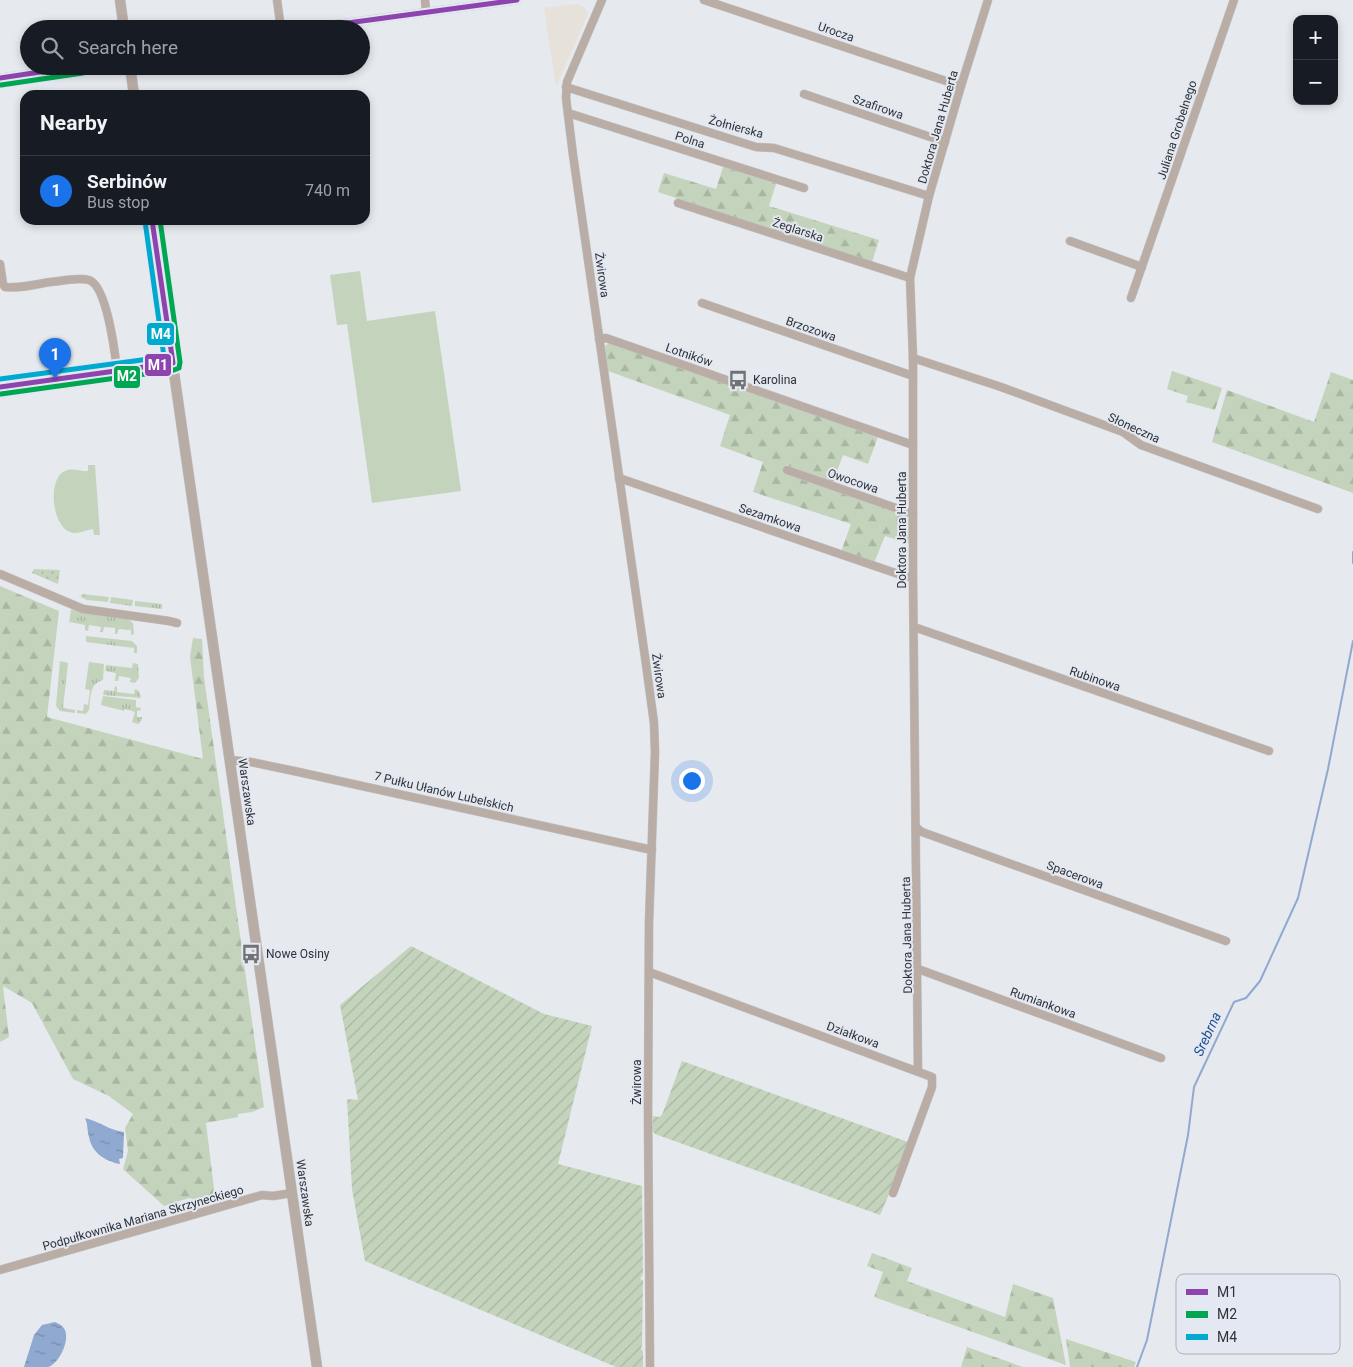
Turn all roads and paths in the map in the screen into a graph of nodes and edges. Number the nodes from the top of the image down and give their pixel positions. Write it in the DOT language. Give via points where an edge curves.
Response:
graph roads {
  1 [pos="120,0"];
  2 [pos="277,0"];
  3 [pos="425,0"];
  4 [pos="517,0"];
  5 [pos="602,0"];
  6 [pos="704,0"];
  7 [pos="988,0"];
  8 [pos="1234,0"];
  9 [pos="426,11"];
  10 [pos="123,20"];
  11 [pos="280,20"];
  12 [pos="364,20"];
  13 [pos="20,75"];
  14 [pos="131,75"];
  15 [pos="0,78"];
  16 [pos="961,86"];
  17 [pos="566,87"];
  18 [pos="133,90"];
  19 [pos="804,94"];
  20 [pos="568,113"];
  21 [pos="945,142"];
  22 [pos="804,188"];
  23 [pos="930,196"];
  24 [pos="678,203"];
  25 [pos="153,225"];
  26 [pos="1070,241"];
  27 [pos="0,264"];
  28 [pos="1142,267"];
  29 [pos="910,278"];
  30 [pos="1131,298"];
  31 [pos="702,303"];
  32 [pos="599,339"];
  33 [pos="913,358"];
  34 [pos="173,363"];
  35 [pos="117,370"];
  36 [pos="913,376"];
  37 [pos="0,387"];
  38 [pos="913,446"];
  39 [pos="787,470"];
  40 [pos="619,478"];
  41 [pos="1318,509"];
  42 [pos="913,514"];
  43 [pos="0,574"];
  44 [pos="913,577"];
  45 [pos="176,624"];
  46 [pos="914,627"];
  47 [pos="1269,751"];
  48 [pos="230,760"];
  49 [pos="917,828"];
  50 [pos="652,850"];
  51 [pos="1226,941"];
  52 [pos="918,970"];
  53 [pos="649,972"];
  54 [pos="1161,1058"];
  55 [pos="918,1071"];
  56 [pos="292,1193"];
  57 [pos="893,1193"];
  58 [pos="0,1270"];
  59 [pos="317,1367"];
  60 [pos="650,1367"];
  1 -- 10 [label="main road"];
  2 -- 11 [label="street"];
  3 -- 9 [label="street"];
  4 -- 9 [label="street"];
  5 -- 17 [label="street, Żwirowa"];
  6 -- 16 [label="street, Urocza"];
  7 -- 16 [label="street, Doktora Jana Huberta"];
  8 -- 28 [label="street, Juliana Grobelnego"];
  9 -- 12 [label="street"];
  13 -- 15 [label="street"];
  14 -- 18 [label="main road"];
  16 -- 21 [label="street, Doktora Jana Huberta"];
  17 -- 20 [label="street, Żwirowa"];
  17 -- 23 [label="street, Żołnierska" via="756,147 774,148"];
  19 -- 21 [label="street, Szafirowa"];
  20 -- 22 [label="street, Polna"];
  20 -- 32 [label="street, Żwirowa"];
  21 -- 23 [label="street, Doktora Jana Huberta"];
  23 -- 29 [label="street, Doktora Jana Huberta"];
  24 -- 29 [label="street, Żeglarska"];
  25 -- 34 [label="main road, Warszawska"];
  26 -- 28 [label="street"];
  27 -- 35 [label="street" via="5,287 90,280 98,288 108,318"];
  28 -- 30 [label="street, Juliana Grobelnego"];
  29 -- 33 [label="street, Doktora Jana Huberta"];
  31 -- 36 [label="street, Brzozowa"];
  32 -- 38 [label="street, Lotników" via="606,338"];
  32 -- 40 [label="street, Żwirowa"];
  33 -- 36 [label="street, Doktora Jana Huberta"];
  33 -- 41 [label="street, Słoneczna" via="1123,432 1141,446"];
  34 -- 35 [label="street"];
  34 -- 48 [label="main road, Warszawska"];
  35 -- 37 [label="street"];
  36 -- 38 [label="street, Doktora Jana Huberta"];
  38 -- 42 [label="street, Doktora Jana Huberta"];
  39 -- 42 [label="street, Owocowa"];
  40 -- 44 [label="street, Sezamkowa"];
  40 -- 50 [label="street, Żwirowa" via="655,737"];
  42 -- 44 [label="street, Doktora Jana Huberta"];
  43 -- 45 [label="street" via="83,609"];
  44 -- 46 [label="street, Doktora Jana Huberta"];
  46 -- 47 [label="street, Rubinowa"];
  46 -- 49 [label="street, Doktora Jana Huberta"];
  48 -- 50 [label="street, 7 Pułku Ułanów Lubelskich" via="294,771"];
  48 -- 56 [label="main road, Warszawska"];
  49 -- 51 [label="street, Spacerowa"];
  49 -- 52 [label="street, Doktora Jana Huberta"];
  50 -- 53 [label="street, Żwirowa"];
  52 -- 54 [label="street, Rumiankowa"];
  52 -- 55 [label="street, Doktora Jana Huberta"];
  53 -- 55 [label="street, Działkowa"];
  53 -- 60 [label="street, Żwirowa"];
  55 -- 57 [label="street, Działkowa" via="932,1077 932,1087"];
  56 -- 58 [label="street, Podpułkownika Mariana Skrzyneckiego" via="262,1196"];
  56 -- 59 [label="main road, Warszawska"];
}
